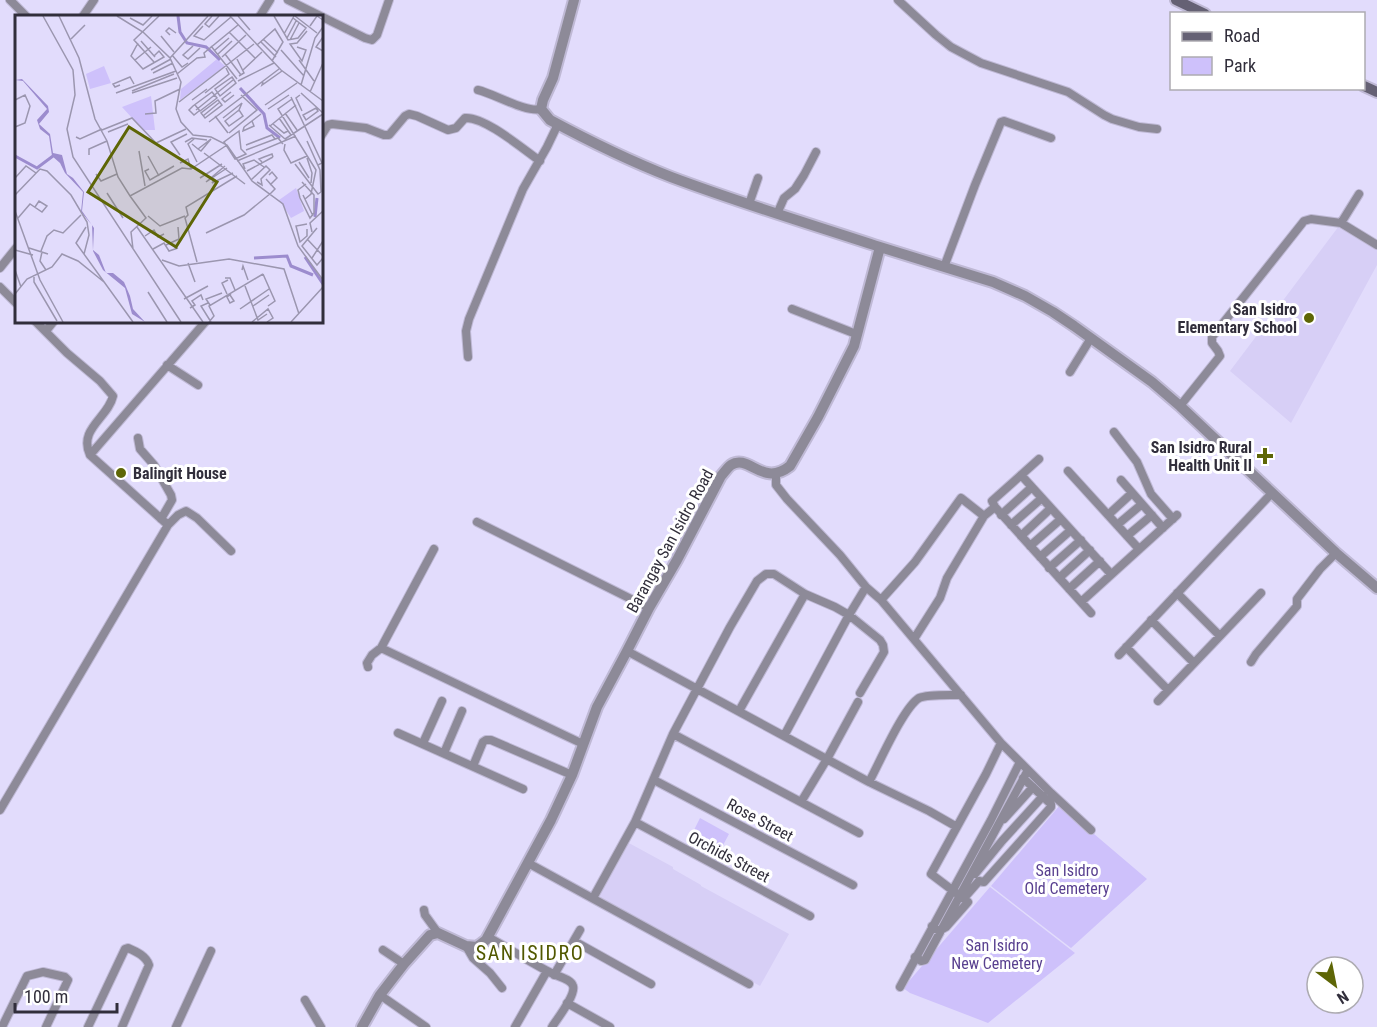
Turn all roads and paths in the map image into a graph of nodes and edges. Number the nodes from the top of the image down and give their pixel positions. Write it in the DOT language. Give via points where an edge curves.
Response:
graph roads {
  1 [pos="10,0"];
  2 [pos="94,0"];
  3 [pos="270,0"];
  4 [pos="288,0"];
  5 [pos="389,0"];
  6 [pos="574,0"];
  7 [pos="898,0"];
  8 [pos="1176,0"];
  9 [pos="1201,12"];
  10 [pos="25,15"];
  11 [pos="84,15"];
  12 [pos="261,15"];
  13 [pos="318,15"];
  14 [pos="322,17"];
  15 [pos="478,90"];
  16 [pos="541,109"];
  17 [pos="558,124"];
  18 [pos="1157,129"];
  19 [pos="322,134"];
  20 [pos="1051,138"];
  21 [pos="816,152"];
  22 [pos="540,161"];
  23 [pos="758,178"];
  24 [pos="1359,194"];
  25 [pos="749,204"];
  26 [pos="777,214"];
  27 [pos="1341,223"];
  28 [pos="1377,245"];
  29 [pos="880,247"];
  30 [pos="15,249"];
  31 [pos="944,267"];
  32 [pos="0,268"];
  33 [pos="0,287"];
  34 [pos="15,302"];
  35 [pos="792,309"];
  36 [pos="36,322"];
  37 [pos="53,322"];
  38 [pos="205,322"];
  39 [pos="46,331"];
  40 [pos="856,334"];
  41 [pos="1091,338"];
  42 [pos="1078,356"];
  43 [pos="468,357"];
  44 [pos="1087,363"];
  45 [pos="167,365"];
  46 [pos="1070,372"];
  47 [pos="198,385"];
  48 [pos="1180,406"];
  49 [pos="1114,432"];
  50 [pos="138,438"];
  51 [pos="90,455"];
  52 [pos="1039,459"];
  53 [pos="1068,471"];
  54 [pos="776,474"];
  55 [pos="1021,475"];
  56 [pos="1121,480"];
  57 [pos="1032,487"];
  58 [pos="1132,493"];
  59 [pos="1272,493"];
  60 [pos="1042,498"];
  61 [pos="1142,504"];
  62 [pos="994,507"];
  63 [pos="1051,508"];
  64 [pos="1152,514"];
  65 [pos="1001,515"];
  66 [pos="1108,515"];
  67 [pos="984,516"];
  68 [pos="161,519"];
  69 [pos="1061,519"];
  70 [pos="477,522"];
  71 [pos="168,525"];
  72 [pos="1011,525"];
  73 [pos="1117,525"];
  74 [pos="1163,528"];
  75 [pos="1071,530"];
  76 [pos="1021,536"];
  77 [pos="1127,536"];
  78 [pos="1081,540"];
  79 [pos="1030,546"];
  80 [pos="434,549"];
  81 [pos="1139,549"];
  82 [pos="1090,550"];
  83 [pos="231,551"];
  84 [pos="1336,553"];
  85 [pos="1040,557"];
  86 [pos="1100,561"];
  87 [pos="1049,568"];
  88 [pos="1111,574"];
  89 [pos="1059,578"];
  90 [pos="866,587"];
  91 [pos="1377,588"];
  92 [pos="1069,589"];
  93 [pos="1177,593"];
  94 [pos="1261,593"];
  95 [pos="806,594"];
  96 [pos="881,600"];
  97 [pos="1081,602"];
  98 [pos="649,608"];
  99 [pos="1091,613"];
  100 [pos="849,615"];
  101 [pos="1151,620"];
  102 [pos="1221,636"];
  103 [pos="914,639"];
  104 [pos="1126,647"];
  105 [pos="381,648"];
  106 [pos="627,651"];
  107 [pos="1119,654"];
  108 [pos="1251,662"];
  109 [pos="1194,663"];
  110 [pos="368,667"];
  111 [pos="698,689"];
  112 [pos="1168,690"];
  113 [pos="860,693"];
  114 [pos="961,695"];
  115 [pos="442,701"];
  116 [pos="1158,701"];
  117 [pos="858,702"];
  118 [pos="462,711"];
  119 [pos="739,711"];
  120 [pos="398,733"];
  121 [pos="673,734"];
  122 [pos="784,735"];
  123 [pos="423,743"];
  124 [pos="1001,743"];
  125 [pos="583,744"];
  126 [pos="444,753"];
  127 [pos="827,759"];
  128 [pos="1020,762"];
  129 [pos="472,766"];
  130 [pos="1028,770"];
  131 [pos="572,774"];
  132 [pos="1023,778"];
  133 [pos="654,780"];
  134 [pos="869,782"];
  135 [pos="1008,787"];
  136 [pos="1033,787"];
  137 [pos="523,789"];
  138 [pos="1016,791"];
  139 [pos="1043,796"];
  140 [pos="801,802"];
  141 [pos="0,810"];
  142 [pos="634,822"];
  143 [pos="996,822"];
  144 [pos="957,827"];
  145 [pos="1091,830"];
  146 [pos="994,832"];
  147 [pos="859,833"];
  148 [pos="1002,841"];
  149 [pos="1012,851"];
  150 [pos="972,852"];
  151 [pos="984,856"];
  152 [pos="528,863"];
  153 [pos="999,865"];
  154 [pos="853,885"];
  155 [pos="958,894"];
  156 [pos="593,898"];
  157 [pos="424,910"];
  158 [pos="810,915"];
  159 [pos="936,929"];
  160 [pos="580,930"];
  161 [pos="438,933"];
  162 [pos="488,937"];
  163 [pos="573,941"];
  164 [pos="466,946"];
  165 [pos="383,950"];
  166 [pos="211,951"];
  167 [pos="404,964"];
  168 [pos="551,973"];
  169 [pos="651,984"];
  170 [pos="749,984"];
  171 [pos="900,987"];
  172 [pos="502,988"];
  173 [pos="380,995"];
  174 [pos="305,1000"];
  175 [pos="567,1003"];
  176 [pos="2,1027"];
  177 [pos="46,1027"];
  178 [pos="88,1027"];
  179 [pos="122,1027"];
  180 [pos="176,1027"];
  181 [pos="321,1027"];
  182 [pos="362,1027"];
  183 [pos="426,1027"];
  184 [pos="515,1027"];
  185 [pos="552,1027"];
  186 [pos="610,1027"];
  1 -- 10 [label="street"];
  2 -- 11 [label="street"];
  3 -- 12 [label="street"];
  4 -- 13 [label="street"];
  5 -- 14 [label="street" via="372,40"];
  6 -- 16 [label="street"];
  7 -- 18 [label="street" via="951,47 981,63 1068,92 1112,118"];
  8 -- 9 [label="main road"];
  15 -- 16 [label="street" via="520,106"];
  16 -- 17 [label="street"];
  17 -- 22 [label="street"];
  17 -- 25 [label="street" via="670,177"];
  19 -- 22 [label="street" via="332,124 386,135 409,114 448,130 465,118 473,118"];
  20 -- 31 [label="street" via="1001,122"];
  21 -- 26 [label="street"];
  22 -- 43 [label="street" via="523,189 469,319"];
  23 -- 25 [label="street"];
  24 -- 27 [label="street"];
  25 -- 26 [label="street"];
  26 -- 29 [label="street"];
  27 -- 28 [label="street"];
  27 -- 48 [label="street" via="1307,219 1301,224 1212,337 1220,356"];
  29 -- 31 [label="street"];
  29 -- 40 [label="street"];
  30 -- 32 [label="street"];
  31 -- 41 [label="street" via="1024,296"];
  33 -- 34 [label="street"];
  35 -- 40 [label="street"];
  36 -- 39 [label="street"];
  37 -- 39 [label="street"];
  38 -- 45 [label="street"];
  39 -- 51 [label="street" via="113,396 86,438"];
  40 -- 54 [label="street" via="840,376 790,466"];
  41 -- 42 [label="street"];
  41 -- 48 [label="street"];
  42 -- 44 [label="street"];
  42 -- 46 [label="street"];
  45 -- 47 [label="street"];
  45 -- 51 [label="street"];
  48 -- 59 [label="street"];
  49 -- 74 [label="street" via="1137,462 1151,494 1175,517"];
  50 -- 68 [label="street" via="140,449 171,495"];
  51 -- 68 [label="street"];
  52 -- 55 [label="street"];
  53 -- 66 [label="street"];
  54 -- 90 [label="street" via="776,485 787,499"];
  54 -- 98 [label="street, Barangay San Isidro Road" via="760,472 739,462 729,466"];
  55 -- 57 [label="street"];
  55 -- 62 [label="street" via="992,501"];
  56 -- 58 [label="street"];
  57 -- 60 [label="street"];
  57 -- 65 [label="street"];
  58 -- 61 [label="street"];
  58 -- 66 [label="street"];
  59 -- 84 [label="street"];
  59 -- 93 [label="street"];
  60 -- 63 [label="street"];
  60 -- 72 [label="street"];
  61 -- 64 [label="street"];
  61 -- 73 [label="street"];
  62 -- 65 [label="street"];
  62 -- 67 [label="street"];
  63 -- 69 [label="street"];
  63 -- 76 [label="street"];
  64 -- 74 [label="street"];
  64 -- 77 [label="street"];
  65 -- 72 [label="street"];
  66 -- 73 [label="street"];
  67 -- 96 [label="street" via="961,498 915,562"];
  67 -- 103 [label="street"];
  68 -- 71 [label="street"];
  69 -- 75 [label="street"];
  69 -- 79 [label="street"];
  70 -- 98 [label="street"];
  71 -- 83 [label="street" via="186,511"];
  71 -- 141 [label="street"];
  72 -- 76 [label="street"];
  73 -- 77 [label="street"];
  74 -- 81 [label="street"];
  75 -- 78 [label="street"];
  75 -- 85 [label="street"];
  76 -- 79 [label="street"];
  77 -- 81 [label="street"];
  78 -- 82 [label="street"];
  78 -- 87 [label="street"];
  79 -- 85 [label="street"];
  80 -- 105 [label="street"];
  81 -- 88 [label="street"];
  82 -- 86 [label="street"];
  82 -- 89 [label="street"];
  84 -- 91 [label="street"];
  84 -- 108 [label="street"];
  85 -- 87 [label="street"];
  86 -- 88 [label="street"];
  86 -- 92 [label="street"];
  87 -- 89 [label="street"];
  88 -- 97 [label="street"];
  89 -- 92 [label="street"];
  90 -- 96 [label="street"];
  90 -- 100 [label="street"];
  92 -- 97 [label="street"];
  93 -- 101 [label="street"];
  93 -- 102 [label="street"];
  94 -- 102 [label="street"];
  95 -- 100 [label="street"];
  95 -- 111 [label="street" via="774,574 761,577"];
  95 -- 119 [label="street"];
  96 -- 103 [label="street"];
  97 -- 99 [label="street"];
  98 -- 106 [label="street, Barangay San Isidro Road"];
  100 -- 113 [label="street" via="880,640 884,652"];
  100 -- 122 [label="street"];
  101 -- 104 [label="street"];
  101 -- 109 [label="street"];
  102 -- 109 [label="street"];
  103 -- 114 [label="street"];
  104 -- 107 [label="street"];
  104 -- 112 [label="street"];
  105 -- 110 [label="street" via="369,659"];
  105 -- 125 [label="street"];
  106 -- 111 [label="street"];
  106 -- 125 [label="street, Barangay San Isidro Road" via="597,707"];
  109 -- 112 [label="street"];
  111 -- 119 [label="street"];
  111 -- 121 [label="street"];
  112 -- 116 [label="street"];
  114 -- 124 [label="street"];
  114 -- 134 [label="street" via="919,698 904,715"];
  115 -- 123 [label="street"];
  117 -- 127 [label="street"];
  118 -- 126 [label="street"];
  119 -- 122 [label="street"];
  120 -- 123 [label="street"];
  121 -- 133 [label="street"];
  121 -- 140 [label="street"];
  122 -- 127 [label="street"];
  123 -- 126 [label="street"];
  124 -- 128 [label="street"];
  124 -- 144 [label="street"];
  125 -- 131 [label="street, Barangay San Isidro Road"];
  126 -- 129 [label="street"];
  127 -- 134 [label="street"];
  127 -- 140 [label="street"];
  128 -- 130 [label="street"];
  128 -- 135 [label="street"];
  129 -- 131 [label="street" via="483,742 491,740"];
  129 -- 137 [label="street"];
  130 -- 132 [label="street"];
  130 -- 145 [label="street"];
  131 -- 152 [label="street, Barangay San Isidro Road"];
  132 -- 136 [label="street"];
  132 -- 138 [label="street"];
  133 -- 142 [label="street"];
  133 -- 154 [label="street, Rose Street"];
  134 -- 144 [label="street"];
  135 -- 138 [label="street"];
  135 -- 143 [label="street"];
  136 -- 139 [label="street"];
  136 -- 143 [label="street" via="1012,811"];
  138 -- 143 [label="street"];
  139 -- 148 [label="street"];
  139 -- 149 [label="street" via="1050,807"];
  140 -- 147 [label="street"];
  142 -- 156 [label="street"];
  142 -- 158 [label="street, Orchids Street"];
  143 -- 146 [label="street"];
  143 -- 150 [label="street"];
  144 -- 155 [label="street" via="931,874"];
  146 -- 148 [label="street"];
  146 -- 151 [label="street"];
  148 -- 149 [label="street"];
  148 -- 151 [label="street"];
  149 -- 153 [label="street"];
  150 -- 151 [label="street"];
  150 -- 155 [label="street"];
  151 -- 153 [label="street"];
  151 -- 155 [label="street"];
  152 -- 156 [label="street"];
  152 -- 162 [label="street, Barangay San Isidro Road"];
  153 -- 155 [label="street" via="984,882 979,881"];
  155 -- 159 [label="street"];
  155 -- 159 [label="street" via="968,902 946,927"];
  156 -- 170 [label="street"];
  157 -- 161 [label="street"];
  159 -- 171 [label="street" via="915,957"];
  160 -- 163 [label="street"];
  161 -- 164 [label="street"];
  161 -- 167 [label="street" via="430,935"];
  162 -- 164 [label="street" via="477,947"];
  162 -- 168 [label="street"];
  163 -- 168 [label="street"];
  163 -- 169 [label="street"];
  164 -- 172 [label="street"];
  165 -- 167 [label="street"];
  166 -- 180 [label="street"];
  167 -- 173 [label="street"];
  168 -- 175 [label="street" via="573,984"];
  168 -- 184 [label="street"];
  173 -- 182 [label="street"];
  173 -- 183 [label="street"];
  174 -- 181 [label="street"];
  175 -- 185 [label="street"];
  175 -- 186 [label="street"];
  176 -- 177 [label="street" via="27,976 43,972 68,980"];
  178 -- 179 [label="street" via="128,948 149,963"];
}
